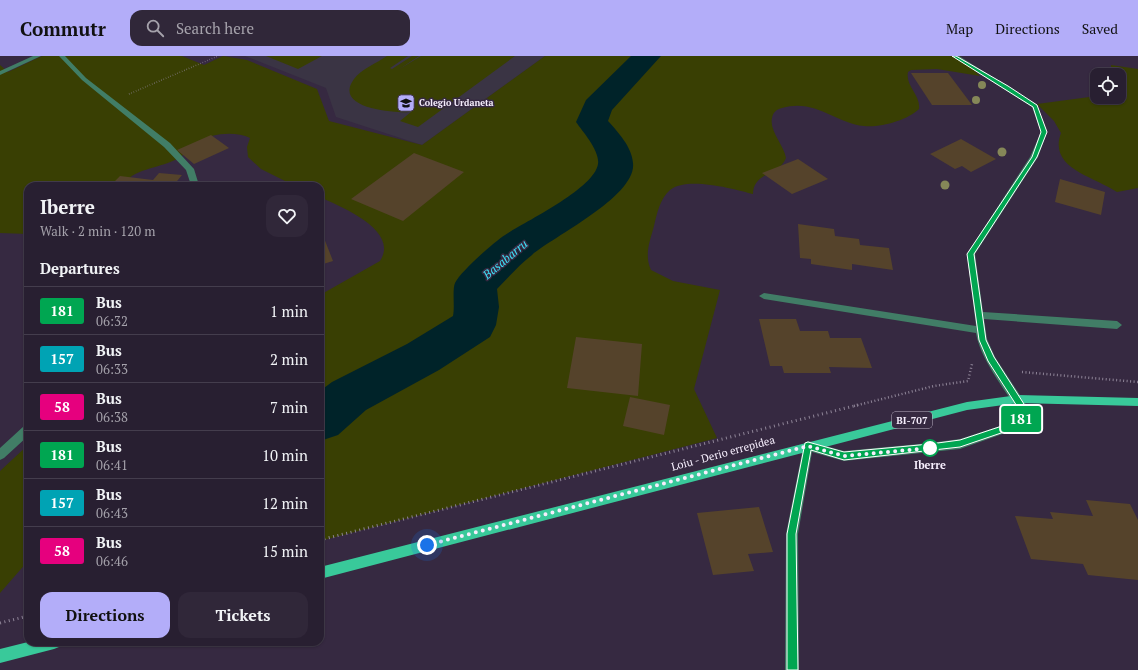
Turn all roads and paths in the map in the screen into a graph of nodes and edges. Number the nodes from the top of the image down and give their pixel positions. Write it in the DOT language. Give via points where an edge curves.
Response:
graph roads {
  1 [pos="38,56"];
  2 [pos="62,56"];
  3 [pos="218,56"];
  4 [pos="955,56"];
  5 [pos="0,73"];
  6 [pos="112,101"];
  7 [pos="194,182"];
  8 [pos="764,296"];
  9 [pos="979,315"];
  10 [pos="1117,325"];
  11 [pos="981,330"];
  12 [pos="991,359"];
  13 [pos="1138,382"];
  14 [pos="1018,399"];
  15 [pos="1138,402"];
  16 [pos="24,433"];
  17 [pos="808,446"];
  18 [pos="0,455"];
  19 [pos="324,539"];
  20 [pos="324,572"];
  21 [pos="24,617"];
  22 [pos="0,623"];
  23 [pos="39,646"];
  24 [pos="0,656"];
  25 [pos="792,670"];
  1 -- 5 [label="street"];
  2 -- 6 [label="street" via="84,79"];
  3 -- 6 [label="path"];
  4 -- 9 [label="street" via="1035,106 1044,132 1034,157 971,254"];
  6 -- 7 [label="street" via="166,145 190,169"];
  8 -- 11 [label="street"];
  9 -- 10 [label="street"];
  9 -- 11 [label="street"];
  11 -- 12 [label="street" via="982,340"];
  12 -- 13 [label="path" via="1013,361 1022,372"];
  12 -- 14 [label="street"];
  12 -- 19 [label="path" via="974,357 968,381 926,388"];
  14 -- 15 [label="main road, Loiu - Derio errepidea / BI-707"];
  14 -- 17 [label="main road, Loiu - Derio errepidea / BI-707" via="966,406"];
  14 -- 17 [label="street" via="1027,415 1004,429 960,444 844,456"];
  16 -- 18 [label="street"];
  17 -- 20 [label="main road, Loiu - Derio errepidea / BI-707"];
  17 -- 25 [label="street" via="792,534"];
  21 -- 22 [label="path"];
  23 -- 24 [label="main road"];
}
